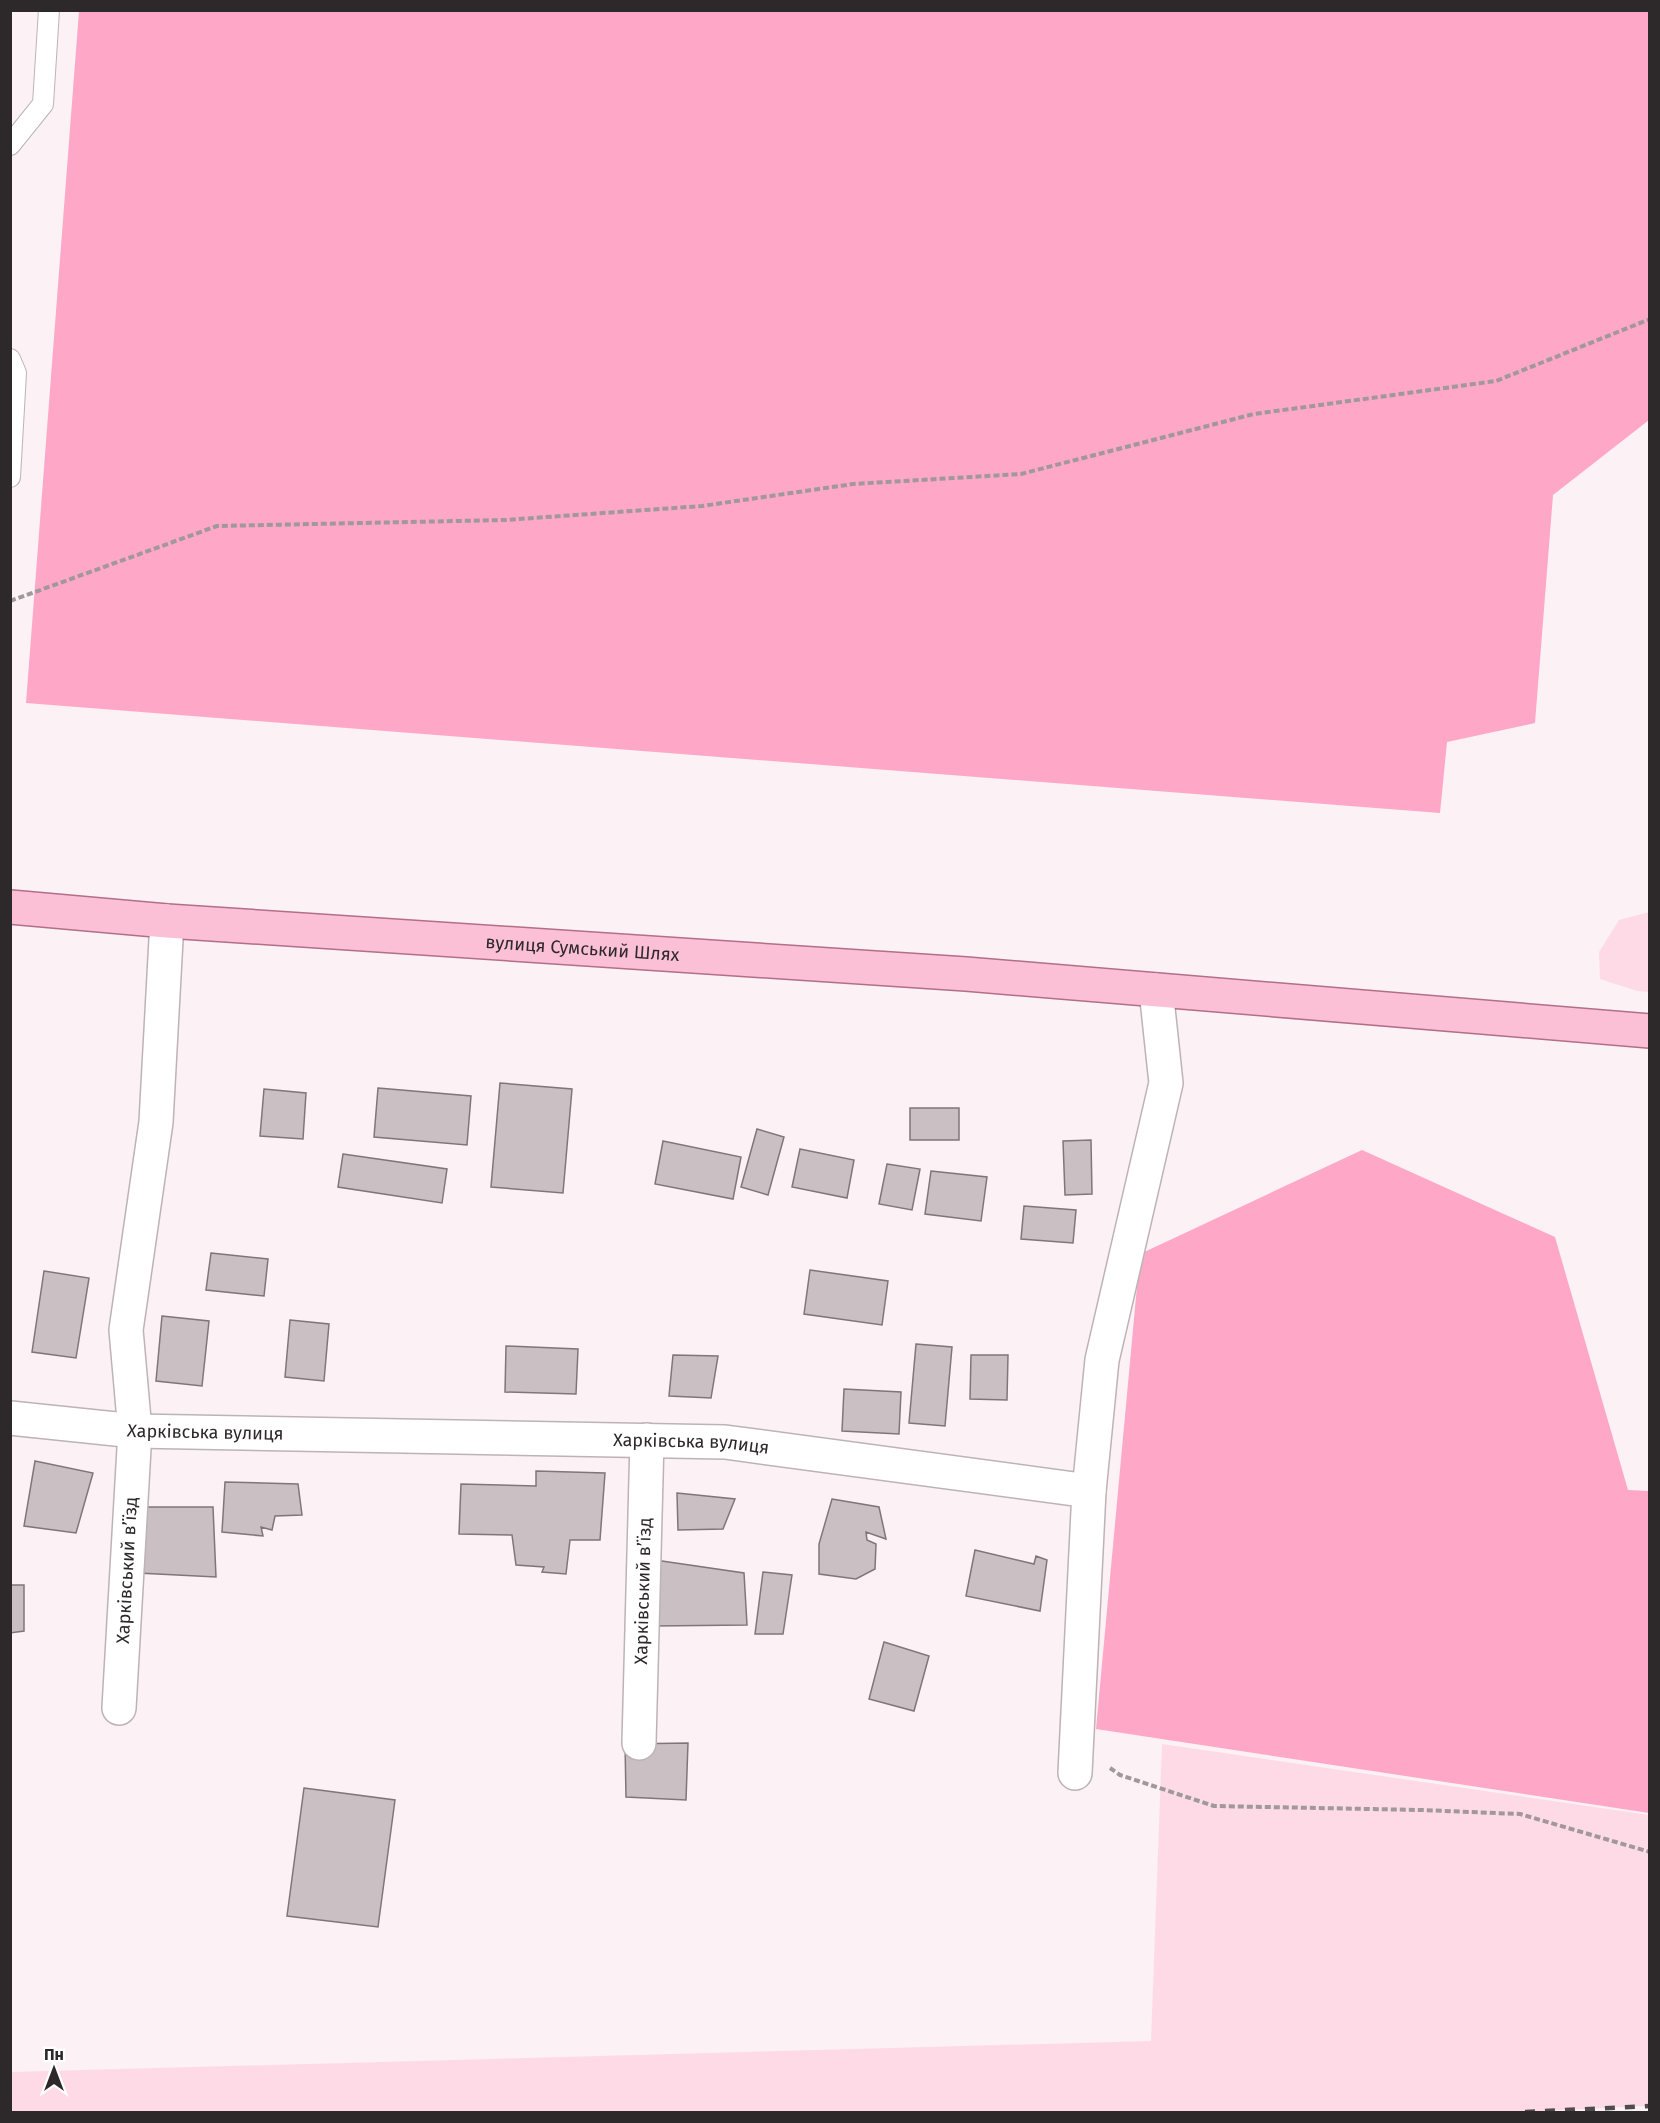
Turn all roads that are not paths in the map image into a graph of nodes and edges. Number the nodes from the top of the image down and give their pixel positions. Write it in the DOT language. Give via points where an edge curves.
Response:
graph roads {
  1 [pos="49,10"];
  2 [pos="10,145"];
  3 [pos="10,360"];
  4 [pos="10,477"];
  5 [pos="10,907"];
  6 [pos="167,921"];
  7 [pos="1156,990"];
  8 [pos="1650,1031"];
  9 [pos="10,1418"];
  10 [pos="135,1431"];
  11 [pos="646,1440"];
  12 [pos="1089,1491"];
  13 [pos="119,1708"];
  14 [pos="639,1743"];
  15 [pos="1076,1759"];
  1 -- 2 [label="lane" via="42,104"];
  3 -- 4 [label="lane" via="16,373"];
  5 -- 6 [label="main road, вулиця Сумський Шлях"];
  6 -- 7 [label="main road, вулиця Сумський Шлях"];
  6 -- 10 [label="street, Харківський в’їзд" via="156,1122 126,1330"];
  7 -- 8 [label="main road, вулиця Сумський Шлях"];
  7 -- 12 [label="street" via="1166,1083 1102,1360"];
  9 -- 10 [label="street, Харківська вулиця"];
  10 -- 11 [label="street, Харківська вулиця"];
  10 -- 13 [label="street, Харківський в’їзд"];
  11 -- 12 [label="street, Харківська вулиця" via="725,1442"];
  11 -- 14 [label="street, Харківський в’їзд"];
  12 -- 15 [label="street"];
}
